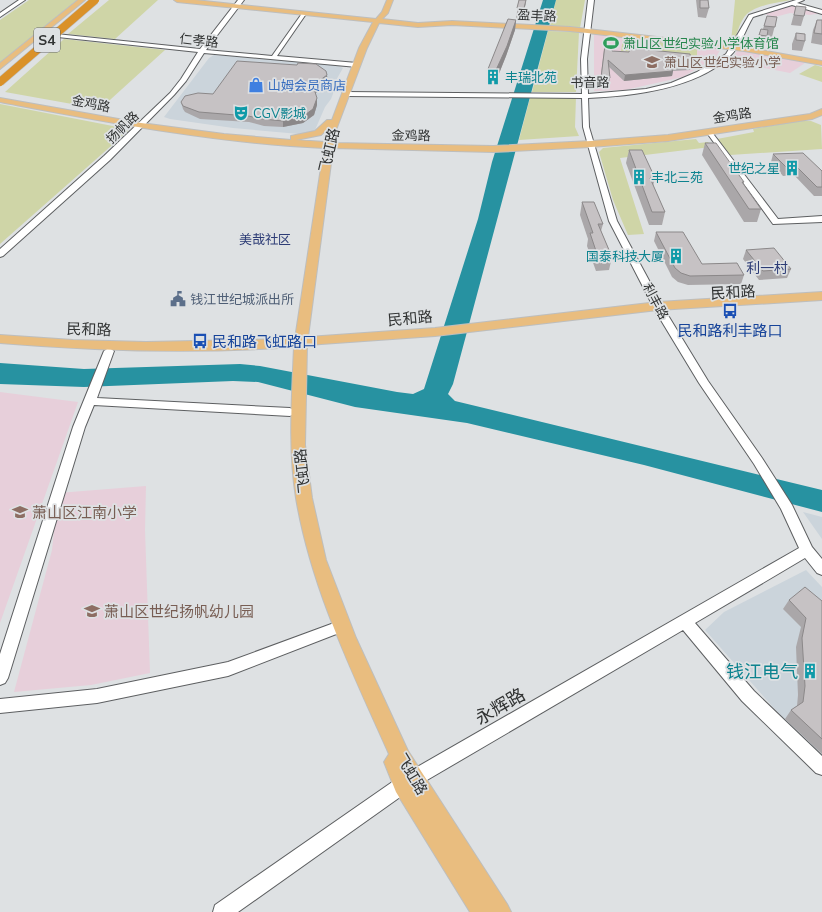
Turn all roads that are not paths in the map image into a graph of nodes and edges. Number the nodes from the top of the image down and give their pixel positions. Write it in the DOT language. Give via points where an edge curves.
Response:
graph roads {
  1 [pos="22,0"];
  2 [pos="82,0"];
  3 [pos="86,0"];
  4 [pos="95,0"];
  5 [pos="99,0"];
  6 [pos="177,0"];
  7 [pos="383,0"];
  8 [pos="390,0"];
  9 [pos="591,0"];
  10 [pos="801,0"];
  11 [pos="258,1"];
  12 [pos="238,3"];
  13 [pos="790,3"];
  14 [pos="822,12"];
  15 [pos="303,14"];
  16 [pos="0,15"];
  17 [pos="380,16"];
  18 [pos="426,17"];
  19 [pos="587,31"];
  20 [pos="39,34"];
  21 [pos="57,35"];
  22 [pos="734,46"];
  23 [pos="202,51"];
  24 [pos="273,58"];
  25 [pos="822,62"];
  26 [pos="354,64"];
  27 [pos="0,67"];
  28 [pos="0,71"];
  29 [pos="0,82"];
  30 [pos="0,87"];
  31 [pos="346,94"];
  32 [pos="0,95"];
  33 [pos="585,95"];
  34 [pos="0,100"];
  35 [pos="819,112"];
  36 [pos="143,123"];
  37 [pos="331,126"];
  38 [pos="709,132"];
  39 [pos="287,140"];
  40 [pos="590,142"];
  41 [pos="325,143"];
  42 [pos="371,145"];
  43 [pos="319,155"];
  44 [pos="325,164"];
  45 [pos="822,219"];
  46 [pos="0,254"];
  47 [pos="822,296"];
  48 [pos="822,302"];
  49 [pos="659,309"];
  50 [pos="0,339"];
  51 [pos="297,345"];
  52 [pos="0,346"];
  53 [pos="108,356"];
  54 [pos="295,394"];
  55 [pos="91,398"];
  56 [pos="290,412"];
  57 [pos="807,550"];
  58 [pos="822,569"];
  59 [pos="684,621"];
  60 [pos="334,629"];
  61 [pos="0,678"];
  62 [pos="0,706"];
  63 [pos="822,767"];
  64 [pos="409,782"];
  65 [pos="222,912"];
  66 [pos="484,912"];
  67 [pos="499,912"];
  1 -- 16 [label="street"];
  2 -- 20 [label="main road"];
  3 -- 28 [label="highway, S4"];
  4 -- 29 [label="highway, S4, bridge"];
  5 -- 21 [label="main road"];
  6 -- 12 [label="main road, 盈丰路"];
  7 -- 17 [label="main road, 飞虹路"];
  8 -- 17 [label="main road, 飞虹路"];
  9 -- 19 [label="street, 利丰路"];
  10 -- 13 [label="street, 书音路"];
  11 -- 12 [label="main road, 盈丰路"];
  12 -- 15 [label="main road, 盈丰路"];
  12 -- 23 [label="street, 扬帆路"];
  13 -- 14 [label="street"];
  13 -- 22 [label="street, 书音路" via="751,16"];
  15 -- 17 [label="main road, 盈丰路"];
  15 -- 24 [label="street"];
  17 -- 19 [label="main road, 盈丰路" via="418,25 452,23"];
  17 -- 26 [label="main road, 飞虹路"];
  18 -- 19 [label="main road, 盈丰路" via="448,21"];
  19 -- 22 [label="main road, 盈丰路"];
  19 -- 33 [label="street, 利丰路" via="584,59"];
  20 -- 21 [label="street, 仁孝路"];
  20 -- 27 [label="main road"];
  21 -- 23 [label="street, 仁孝路"];
  21 -- 30 [label="main road"];
  22 -- 25 [label="main road, 盈丰路"];
  22 -- 33 [label="street, 书音路" via="725,58 688,79 628,93"];
  23 -- 24 [label="street, 仁孝路"];
  23 -- 36 [label="street, 扬帆路" via="184,80"];
  24 -- 26 [label="street, 仁孝路"];
  26 -- 31 [label="main road, 飞虹路"];
  26 -- 37 [label="main road, 飞虹路"];
  31 -- 33 [label="street, 书音路"];
  31 -- 37 [label="main road, 飞虹路"];
  32 -- 36 [label="main road, 金鸡路"];
  33 -- 40 [label="street, 利丰路" via="586,127"];
  34 -- 36 [label="main road, 金鸡路"];
  35 -- 38 [label="main road, 金鸡路"];
  35 -- 40 [label="main road, 金鸡路"];
  36 -- 39 [label="main road, 金鸡路"];
  36 -- 46 [label="street, 扬帆路"];
  37 -- 39 [label="main road" via="312,135"];
  37 -- 41 [label="main road, 飞虹路"];
  37 -- 42 [label="main road" via="336,134 346,139"];
  38 -- 40 [label="main road, 金鸡路" via="668,138"];
  38 -- 45 [label="street" via="776,222"];
  39 -- 41 [label="main road, 金鸡路"];
  39 -- 43 [label="main road" via="314,150"];
  40 -- 42 [label="main road, 金鸡路" via="494,147"];
  40 -- 49 [label="street, 利丰路" via="613,221"];
  41 -- 42 [label="main road, 金鸡路"];
  41 -- 43 [label="main road, 飞虹路"];
  41 -- 44 [label="main road, 飞虹路"];
  42 -- 44 [label="main road" via="339,152"];
  43 -- 51 [label="main road, 飞虹路"];
  44 -- 51 [label="main road, 飞虹路"];
  47 -- 49 [label="main road, 民和路"];
  48 -- 49 [label="main road, 民和路"];
  49 -- 51 [label="main road, 民和路"];
  49 -- 51 [label="main road, 民和路" via="434,337"];
  49 -- 57 [label="street, 利丰路" via="704,383 787,508"];
  50 -- 51 [label="main road, 民和路" via="49,344 128,346"];
  51 -- 53 [label="main road, 民和路" via="138,352"];
  51 -- 54 [label="main road, 飞虹路"];
  52 -- 53 [label="main road, 民和路"];
  53 -- 55 [label="street"];
  54 -- 56 [label="main road, 飞虹路"];
  54 -- 64 [label="main road, 飞虹路" via="304,498 318,560 347,638 401,758"];
  55 -- 56 [label="street"];
  55 -- 61 [label="street" via="78,427"];
  56 -- 60 [label="main road, 飞虹路" via="289,444 294,496 310,566"];
  57 -- 58 [label="street, 利丰路"];
  57 -- 59 [label="street, 永辉路"];
  59 -- 63 [label="street" via="748,696"];
  59 -- 64 [label="street, 永辉路"];
  60 -- 62 [label="street" via="228,669 97,696"];
  60 -- 64 [label="main road, 飞虹路"];
  64 -- 65 [label="street, 永辉路"];
  64 -- 66 [label="main road, 飞虹路"];
  64 -- 67 [label="main road, 飞虹路"];
}
